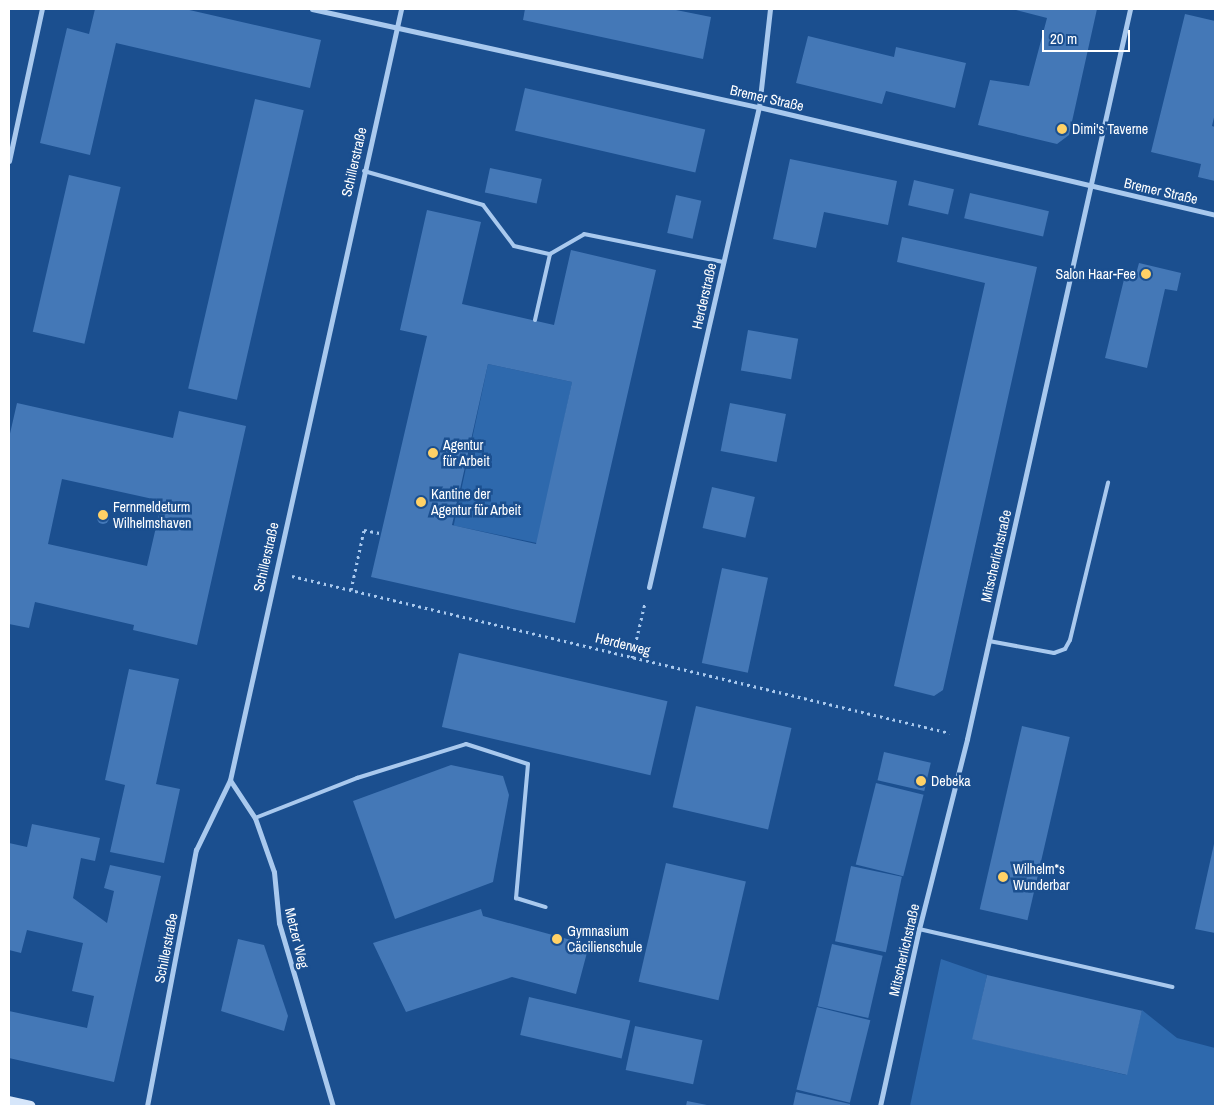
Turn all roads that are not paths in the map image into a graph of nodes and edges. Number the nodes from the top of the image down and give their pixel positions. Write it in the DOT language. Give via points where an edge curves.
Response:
graph roads {
  1 [pos="42,9"];
  2 [pos="312,9"];
  3 [pos="401,9"];
  4 [pos="770,9"];
  5 [pos="1130,9"];
  6 [pos="397,28"];
  7 [pos="759,107"];
  8 [pos="9,161"];
  9 [pos="364,171"];
  10 [pos="1090,185"];
  11 [pos="1215,215"];
  12 [pos="550,254"];
  13 [pos="723,262"];
  14 [pos="535,320"];
  15 [pos="1108,483"];
  16 [pos="649,587"];
  17 [pos="989,641"];
  18 [pos="230,780"];
  19 [pos="255,818"];
  20 [pos="546,907"];
  21 [pos="919,929"];
  22 [pos="1172,987"];
  23 [pos="9,1101"];
  24 [pos="30,1106"];
  25 [pos="146,1106"];
  26 [pos="333,1106"];
  27 [pos="880,1106"];
  1 -- 8 [label="street"];
  2 -- 6 [label="street, Bremer Straße"];
  3 -- 6 [label="street, Schillerstraße"];
  4 -- 7 [label="street, Herderstraße"];
  5 -- 10 [label="street, Mitscherlichstraße"];
  6 -- 7 [label="street, Bremer Straße"];
  6 -- 9 [label="street, Schillerstraße"];
  7 -- 10 [label="street, Bremer Straße"];
  7 -- 13 [label="street, Herderstraße"];
  9 -- 12 [label="lane" via="483,205 514,246"];
  9 -- 18 [label="street, Schillerstraße"];
  10 -- 11 [label="street, Bremer Straße"];
  10 -- 17 [label="street, Mitscherlichstraße"];
  12 -- 13 [label="lane" via="584,234"];
  12 -- 14 [label="lane"];
  13 -- 16 [label="street, Herderstraße"];
  15 -- 17 [label="lane" via="1070,640 1065,649 1054,653"];
  17 -- 21 [label="street, Mitscherlichstraße"];
  18 -- 19 [label="street, Metzer Weg"];
  18 -- 25 [label="street, Schillerstraße" via="196,850"];
  19 -- 20 [label="lane" via="356,778 466,744 528,764 516,898"];
  19 -- 26 [label="street, Metzer Weg" via="274,872 279,923"];
  21 -- 22 [label="lane"];
  21 -- 27 [label="street, Mitscherlichstraße"];
  23 -- 24 [label="main road"];
}
